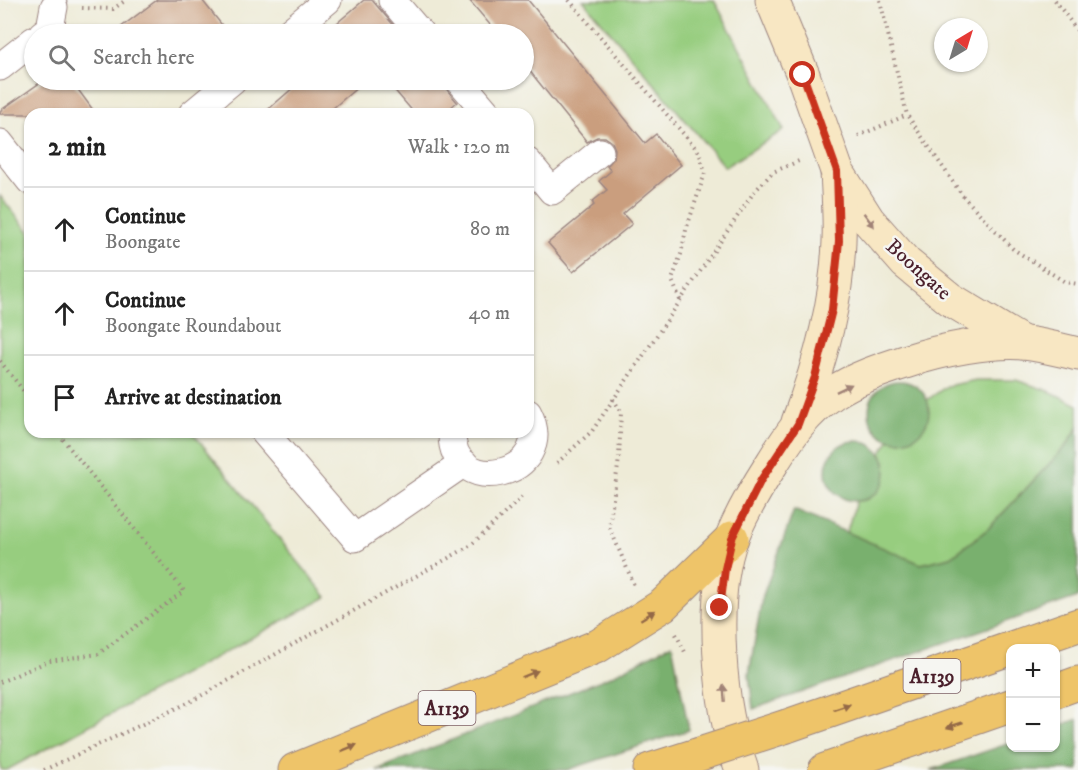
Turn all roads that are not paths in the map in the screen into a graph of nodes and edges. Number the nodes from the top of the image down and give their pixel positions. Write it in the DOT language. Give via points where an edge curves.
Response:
graph roads {
  1 [pos="328,0"];
  2 [pos="392,0"];
  3 [pos="772,0"];
  4 [pos="54,7"];
  5 [pos="51,24"];
  6 [pos="299,24"];
  7 [pos="412,24"];
  8 [pos="24,48"];
  9 [pos="0,67"];
  10 [pos="221,90"];
  11 [pos="468,90"];
  12 [pos="199,108"];
  13 [pos="483,108"];
  14 [pos="0,143"];
  15 [pos="600,152"];
  16 [pos="534,169"];
  17 [pos="837,171"];
  18 [pos="24,173"];
  19 [pos="1023,343"];
  20 [pos="1078,354"];
  21 [pos="798,424"];
  22 [pos="269,438"];
  23 [pos="451,438"];
  24 [pos="533,438"];
  25 [pos="464,463"];
  26 [pos="732,538"];
  27 [pos="1078,625"];
  28 [pos="1078,683"];
  29 [pos="1060,690"];
  30 [pos="1006,708"];
  31 [pos="295,770"];
  32 [pos="650,770"];
  33 [pos="742,770"];
  34 [pos="825,770"];
  1 -- 6 [label="street"];
  2 -- 7 [label="street"];
  3 -- 17 [label="street, Boongate, bridge"];
  4 -- 5 [label="street"];
  8 -- 9 [label="street"];
  10 -- 12 [label="street"];
  11 -- 13 [label="street"];
  14 -- 18 [label="street"];
  15 -- 16 [label="street" via="552,191"];
  17 -- 19 [label="street, Boongate, one-way" via="868,220 906,263 950,299"];
  17 -- 21 [label="street, Boongate" via="839,241 832,310"];
  19 -- 20 [label="street"];
  21 -- 19 [label="street, one-way" via="834,393 881,370 936,351"];
  21 -- 26 [label="street" via="761,480"];
  22 -- 25 [label="street" via="355,538"];
  23 -- 25 [label="street"];
  24 -- 25 [label="street" via="524,459 502,474 488,475"];
  31 -- 26 [label="highway, A1139, one-way" via="598,646 663,605"];
  33 -- 26 [label="street, one-way" via="725,705 720,658 720,608"];
  32 -- 27 [label="highway, A1139, one-way, bridge"];
  28 -- 29 [label="highway"];
  30 -- 34 [label="highway, A1139, one-way"];
}
